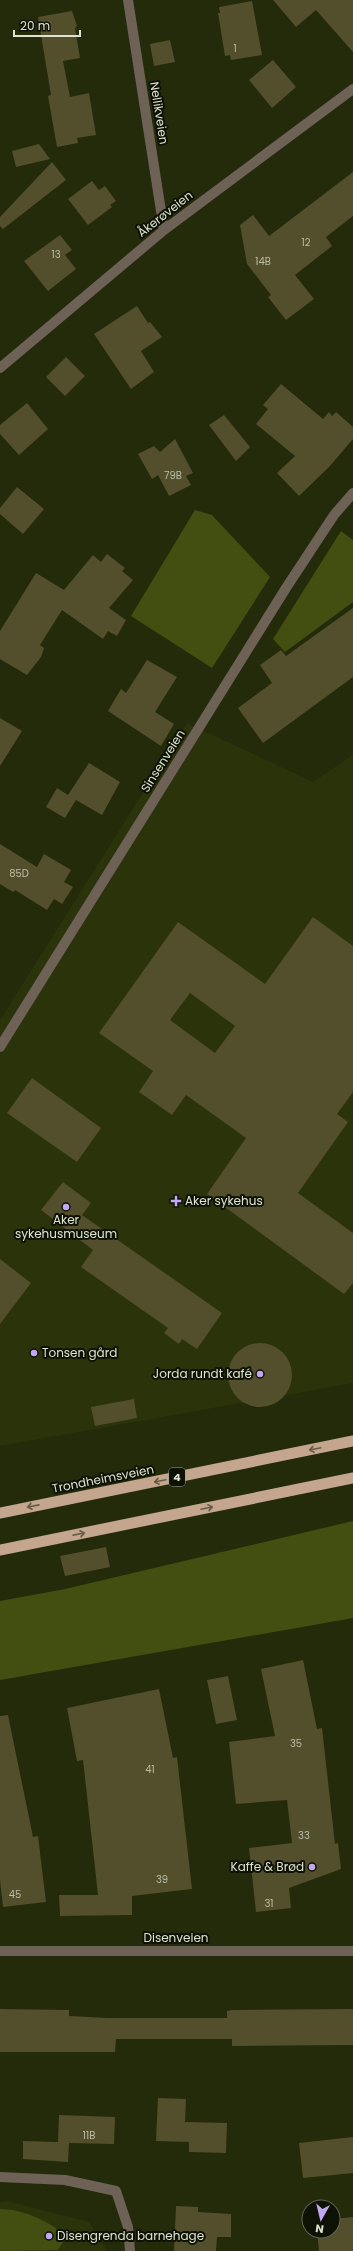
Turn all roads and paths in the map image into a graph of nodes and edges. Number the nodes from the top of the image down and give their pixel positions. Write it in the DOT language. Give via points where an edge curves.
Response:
graph roads {
  1 [pos="128,0"];
  2 [pos="353,89"];
  3 [pos="164,230"];
  4 [pos="0,368"];
  5 [pos="353,494"];
  6 [pos="0,1047"];
  7 [pos="353,1441"];
  8 [pos="353,1478"];
  9 [pos="0,1513"];
  10 [pos="0,1550"];
  11 [pos="0,1951"];
  12 [pos="353,1951"];
  13 [pos="0,2177"];
  14 [pos="130,2251"];
  1 -- 3 [label="street, Nellikveien"];
  2 -- 3 [label="street, Åkerøveien"];
  3 -- 4 [label="street, Åkerøveien"];
  5 -- 6 [label="street, Sinsenveien" via="334,515 286,588"];
  7 -- 9 [label="highway, Trondheimsveien / 4, one-way"];
  10 -- 8 [label="highway, one-way"];
  11 -- 12 [label="street, Disenveien"];
  13 -- 14 [label="street" via="65,2180 116,2191 128,2227"];
}
